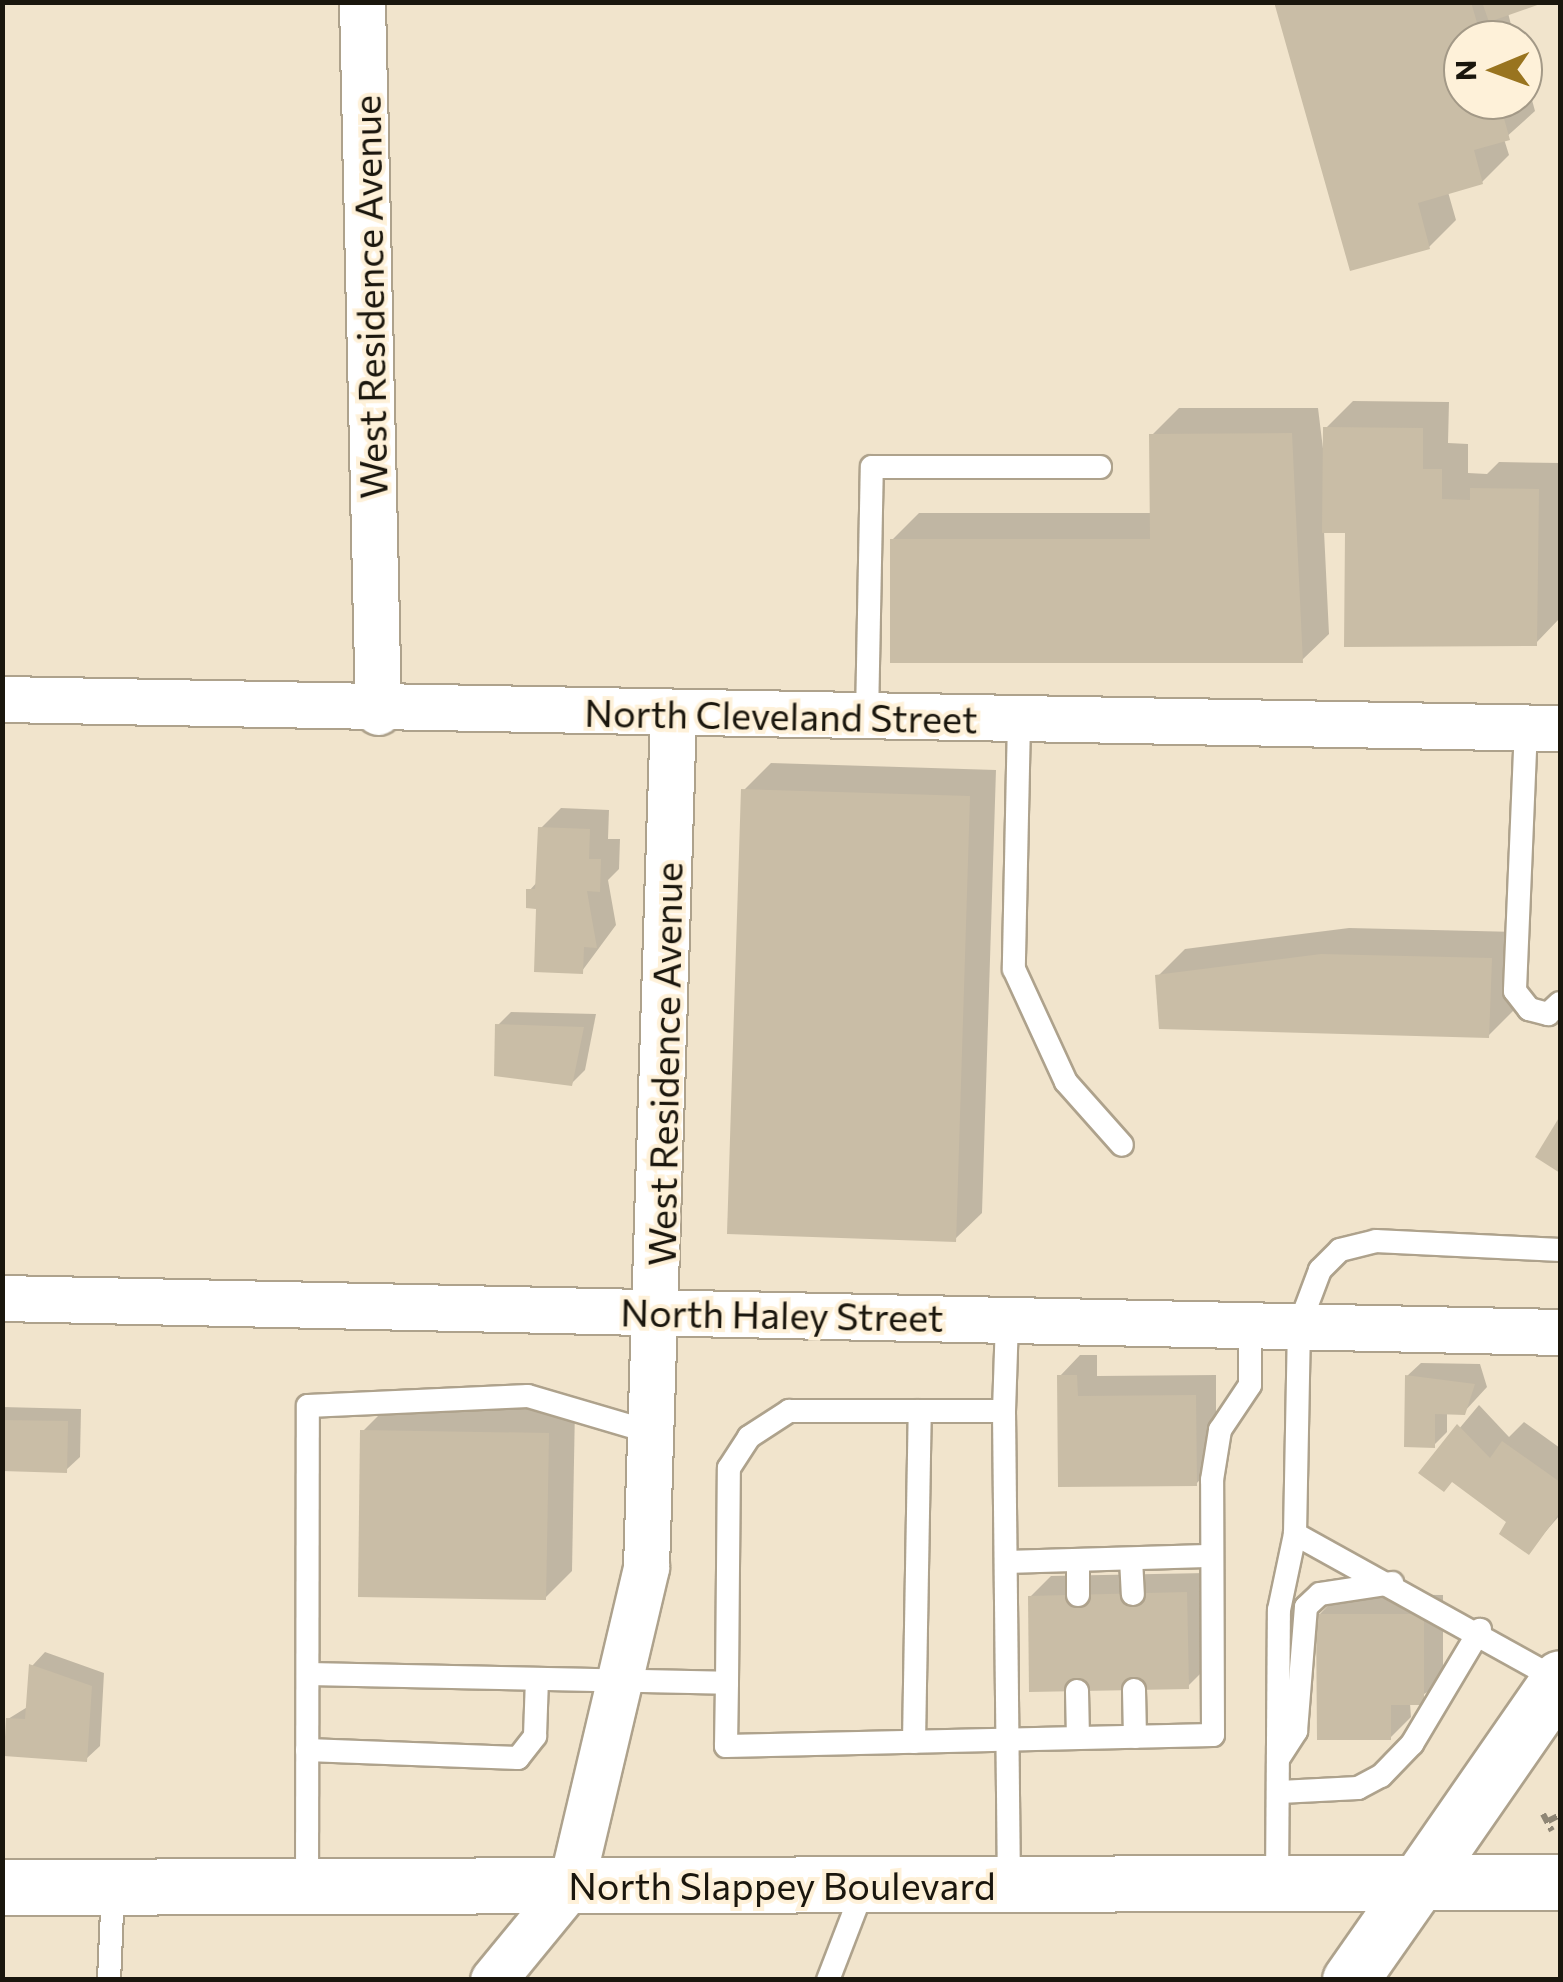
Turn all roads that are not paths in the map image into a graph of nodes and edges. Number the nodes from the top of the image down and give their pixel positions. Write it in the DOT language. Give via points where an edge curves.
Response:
graph roads {
  1 [pos="362,2"];
  2 [pos="1100,466"];
  3 [pos="2,699"];
  4 [pos="378,712"];
  5 [pos="673,713"];
  6 [pos="867,718"];
  7 [pos="1020,720"];
  8 [pos="1543,728"];
  9 [pos="1560,1003"];
  10 [pos="1122,1145"];
  11 [pos="1560,1250"];
  12 [pos="2,1298"];
  13 [pos="659,1310"];
  14 [pos="1007,1319"];
  15 [pos="1250,1325"];
  16 [pos="1299,1326"];
  17 [pos="1560,1332"];
  18 [pos="920,1411"];
  19 [pos="1004,1411"];
  20 [pos="656,1434"];
  21 [pos="1295,1534"];
  22 [pos="1207,1556"];
  23 [pos="1132,1559"];
  24 [pos="1078,1561"];
  25 [pos="1006,1562"];
  26 [pos="1392,1583"];
  27 [pos="1133,1594"];
  28 [pos="1078,1595"];
  29 [pos="1480,1630"];
  30 [pos="308,1674"];
  31 [pos="537,1680"];
  32 [pos="1560,1680"];
  33 [pos="624,1682"];
  34 [pos="727,1683"];
  35 [pos="1134,1690"];
  36 [pos="1077,1692"];
  37 [pos="1134,1737"];
  38 [pos="1078,1738"];
  39 [pos="1008,1740"];
  40 [pos="914,1742"];
  41 [pos="308,1750"];
  42 [pos="1280,1756"];
  43 [pos="1280,1792"];
  44 [pos="1556,1856"];
  45 [pos="1418,1883"];
  46 [pos="865,1884"];
  47 [pos="1009,1884"];
  48 [pos="571,1885"];
  49 [pos="1277,1885"];
  50 [pos="113,1886"];
  51 [pos="307,1886"];
  52 [pos="2,1887"];
  53 [pos="110,1980"];
  54 [pos="492,1980"];
  55 [pos="828,1980"];
  56 [pos="1350,1980"];
  1 -- 4 [label="street, West Residence Avenue"];
  2 -- 6 [label="lane" via="872,467"];
  3 -- 4 [label="street, North Cleveland Street"];
  4 -- 5 [label="street, North Cleveland Street"];
  5 -- 6 [label="street, North Cleveland Street"];
  5 -- 13 [label="street, West Residence Avenue"];
  6 -- 7 [label="street, North Cleveland Street"];
  7 -- 8 [label="street, North Cleveland Street"];
  7 -- 10 [label="lane" via="1014,969 1066,1082"];
  8 -- 9 [label="lane" via="1515,991 1530,1010 1548,1014"];
  11 -- 16 [label="lane" via="1376,1241 1340,1250 1320,1270"];
  12 -- 13 [label="street, North Haley Street"];
  13 -- 14 [label="street, North Haley Street"];
  13 -- 20 [label="street, West Residence Avenue"];
  14 -- 15 [label="street, North Haley Street"];
  14 -- 19 [label="lane"];
  15 -- 16 [label="street, North Haley Street"];
  15 -- 22 [label="lane" via="1250,1385 1220,1430"];
  16 -- 17 [label="street, North Haley Street"];
  16 -- 21 [label="lane"];
  18 -- 19 [label="lane"];
  18 -- 34 [label="lane" via="789,1411 750,1436 729,1468"];
  18 -- 40 [label="lane"];
  19 -- 25 [label="lane"];
  20 -- 30 [label="lane" via="528,1396 308,1406"];
  20 -- 33 [label="street, West Residence Avenue"];
  21 -- 26 [label="lane"];
  21 -- 42 [label="lane" via="1279,1610"];
  22 -- 23 [label="lane"];
  22 -- 37 [label="lane" via="1212,1735"];
  23 -- 24 [label="lane"];
  23 -- 27 [label="lane"];
  24 -- 25 [label="lane"];
  24 -- 28 [label="lane"];
  25 -- 39 [label="lane"];
  26 -- 29 [label="lane"];
  26 -- 42 [label="lane" via="1320,1594 1306,1607 1296,1731"];
  29 -- 32 [label="lane"];
  29 -- 43 [label="lane" via="1412,1744 1381,1776 1358,1788"];
  30 -- 31 [label="lane"];
  30 -- 41 [label="lane"];
  31 -- 33 [label="lane"];
  31 -- 41 [label="lane" via="536,1736 518,1758"];
  32 -- 45 [label="main road"];
  33 -- 34 [label="lane"];
  33 -- 48 [label="street, West Residence Avenue"];
  34 -- 40 [label="lane" via="726,1746"];
  35 -- 37 [label="lane"];
  36 -- 38 [label="lane"];
  37 -- 38 [label="lane"];
  38 -- 39 [label="lane"];
  39 -- 40 [label="lane"];
  39 -- 47 [label="lane"];
  41 -- 51 [label="lane"];
  42 -- 43 [label="lane"];
  43 -- 49 [label="lane"];
  44 -- 45 [label="main road, North Slappey Boulevard"];
  45 -- 49 [label="main road, North Slappey Boulevard"];
  45 -- 56 [label="main road"];
  46 -- 47 [label="main road, North Slappey Boulevard"];
  46 -- 48 [label="main road, North Slappey Boulevard"];
  46 -- 55 [label="lane"];
  47 -- 49 [label="main road, North Slappey Boulevard"];
  48 -- 51 [label="main road, North Slappey Boulevard"];
  48 -- 54 [label="street"];
  50 -- 51 [label="main road, North Slappey Boulevard"];
  50 -- 52 [label="main road, North Slappey Boulevard"];
  50 -- 53 [label="lane"];
}
